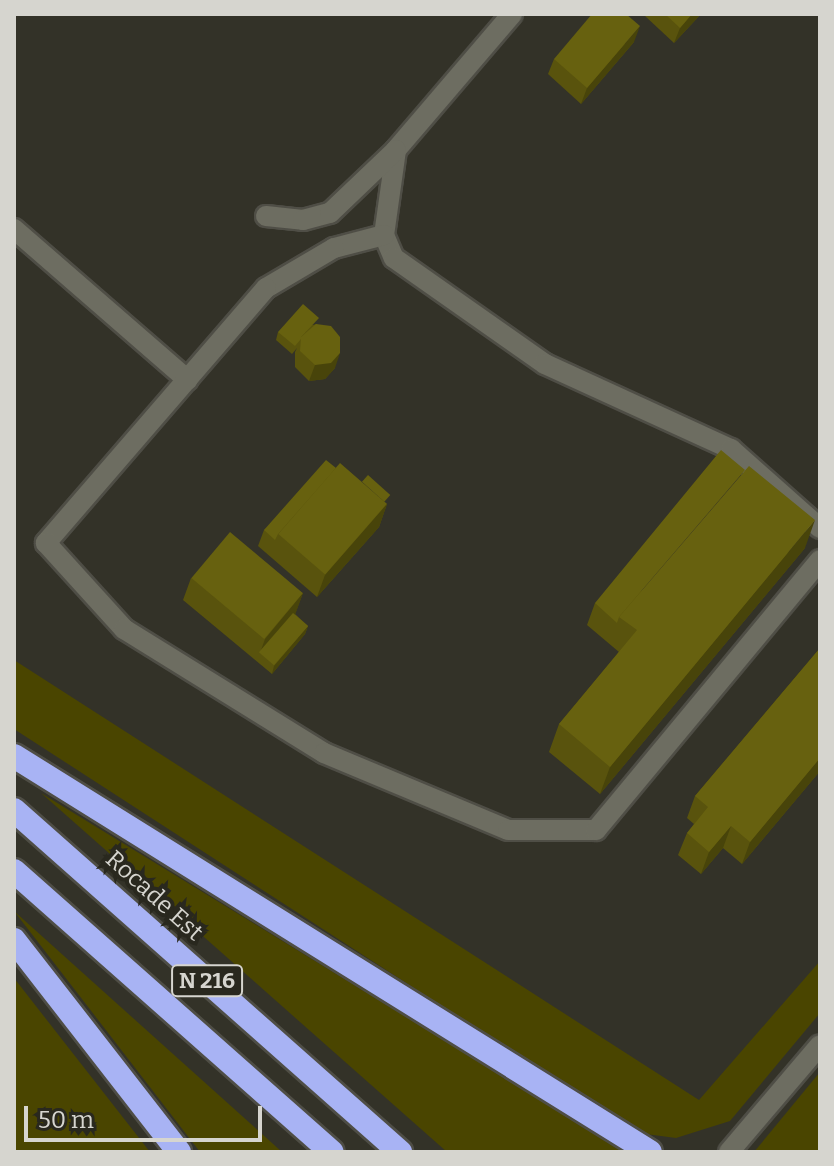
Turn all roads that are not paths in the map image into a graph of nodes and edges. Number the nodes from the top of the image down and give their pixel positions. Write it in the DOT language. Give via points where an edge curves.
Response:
graph roads {
  1 [pos="512,14"];
  2 [pos="396,150"];
  3 [pos="266,216"];
  4 [pos="14,229"];
  5 [pos="384,235"];
  6 [pos="188,380"];
  7 [pos="820,528"];
  8 [pos="820,560"];
  9 [pos="14,756"];
  10 [pos="14,810"];
  11 [pos="14,871"];
  12 [pos="14,940"];
  13 [pos="820,1045"];
  14 [pos="179,1152"];
  15 [pos="332,1152"];
  16 [pos="400,1152"];
  17 [pos="650,1152"];
  18 [pos="729,1152"];
  1 -- 2 [label="street"];
  2 -- 3 [label="street" via="330,213 303,220"];
  2 -- 5 [label="street"];
  4 -- 6 [label="street"];
  5 -- 6 [label="street" via="334,248 266,288"];
  5 -- 7 [label="street" via="394,258 545,364 731,449"];
  6 -- 8 [label="street" via="46,543 137,637 324,753 508,830 596,830"];
  9 -- 17 [label="highway"];
  10 -- 16 [label="highway, Rocade Est / N 216"];
  11 -- 15 [label="highway, N 216"];
  12 -- 14 [label="highway"];
  13 -- 18 [label="street"];
}
